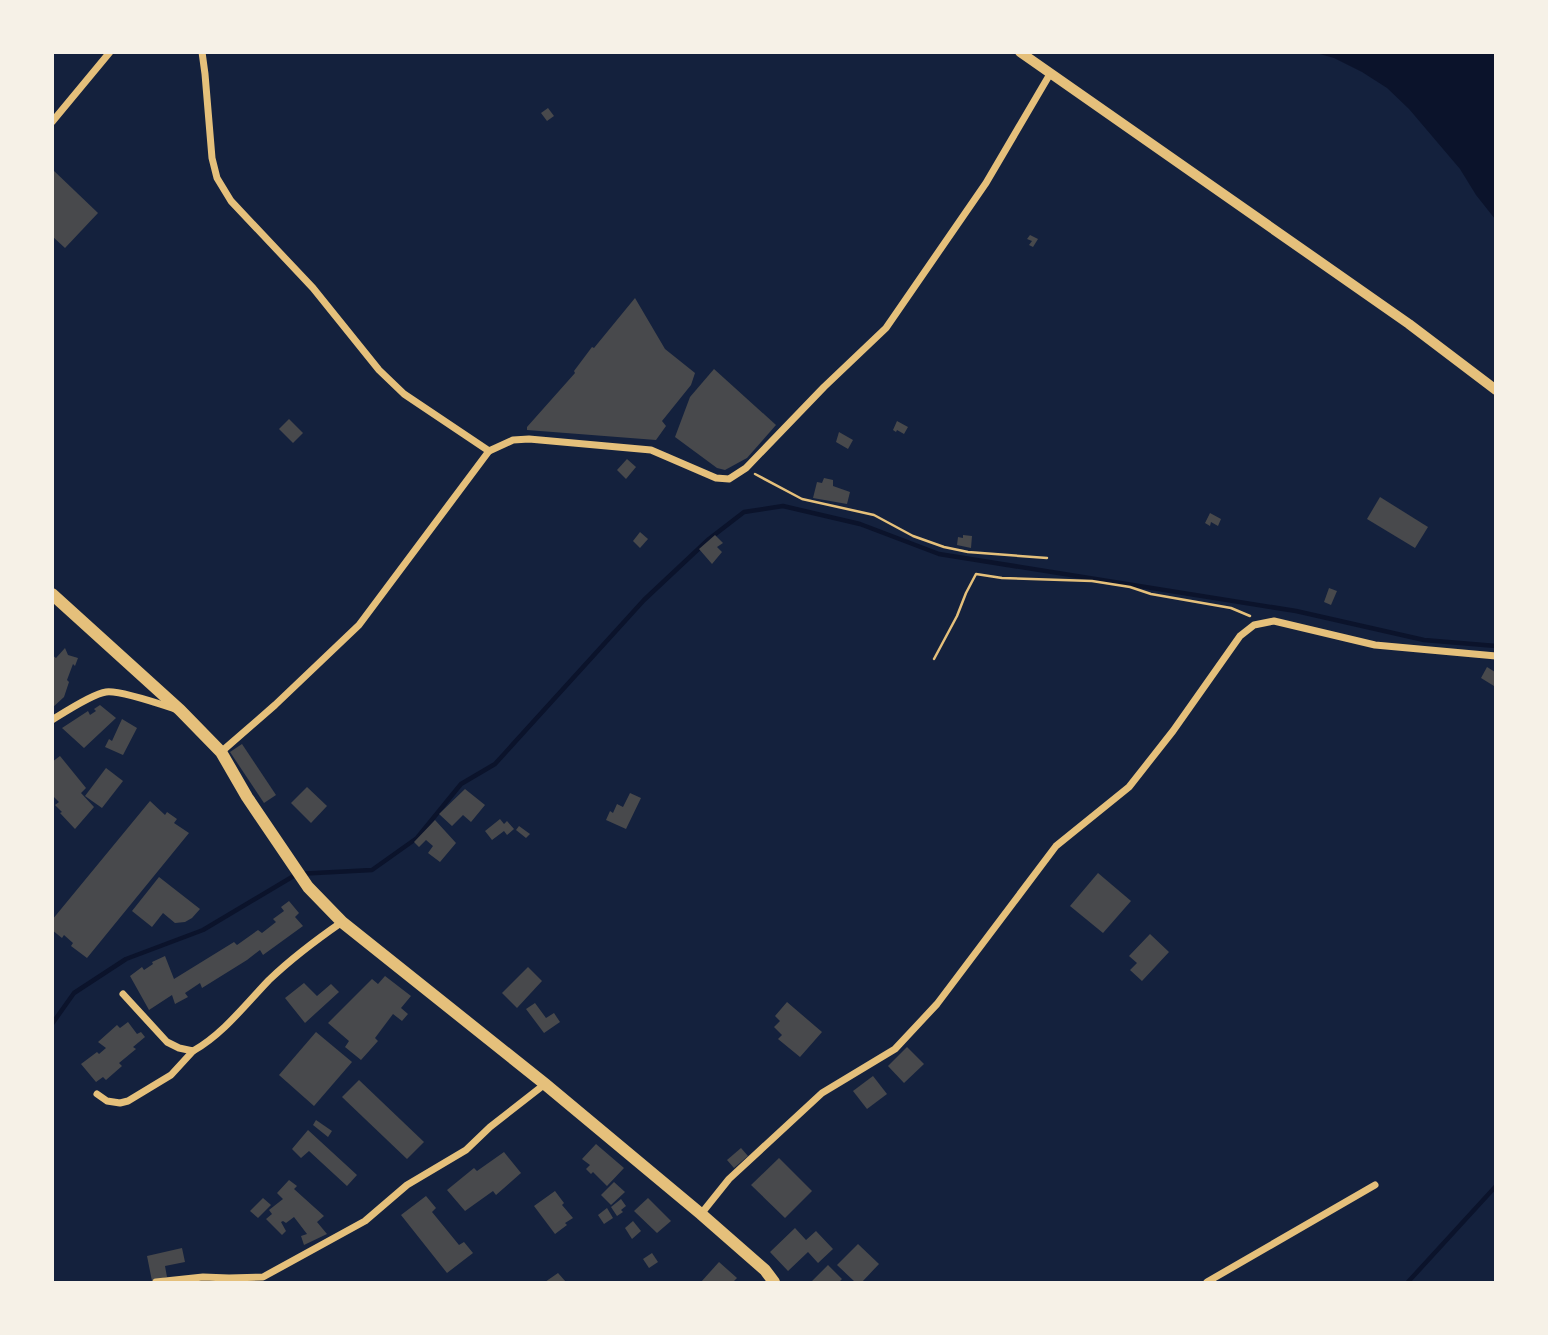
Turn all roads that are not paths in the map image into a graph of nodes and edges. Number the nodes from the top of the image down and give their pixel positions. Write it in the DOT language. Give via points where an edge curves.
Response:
graph roads {
  1 [pos="110,52"];
  2 [pos="202,52"];
  3 [pos="1020,52"];
  4 [pos="1050,74"];
  5 [pos="52,122"];
  6 [pos="1496,390"];
  7 [pos="489,451"];
  8 [pos="52,594"];
  9 [pos="1496,656"];
  10 [pos="180,710"];
  11 [pos="52,720"];
  12 [pos="221,752"];
  13 [pos="342,922"];
  14 [pos="123,994"];
  15 [pos="193,1051"];
  16 [pos="545,1084"];
  17 [pos="97,1094"];
  18 [pos="1375,1185"];
  19 [pos="702,1214"];
  20 [pos="262,1277"];
  21 [pos="156,1283"];
  22 [pos="269,1283"];
  23 [pos="774,1283"];
  24 [pos="1207,1283"];
  1 -- 5 [label="street"];
  2 -- 7 [label="street" via="212,158 217,178 231,201 313,288 379,370 404,394"];
  3 -- 4 [label="street"];
  4 -- 6 [label="street" via="1409,324"];
  4 -- 7 [label="street" via="986,183 886,328 747,468 729,478 716,478 651,450 529,439 513,440"];
  7 -- 12 [label="street" via="359,625"];
  8 -- 10 [label="main road"];
  9 -- 19 [label="street" via="1376,645 1274,621 1254,625 1240,636 1129,787 1056,846 937,1004 895,1049 822,1093 729,1180"];
  10 -- 11 [label="street" via="106,692"];
  10 -- 12 [label="main road"];
  12 -- 13 [label="main road" via="307,887"];
  13 -- 15 [label="street" via="309,945"];
  13 -- 16 [label="main road"];
  14 -- 15 [label="street" via="167,1042"];
  15 -- 17 [label="street" via="171,1075 128,1101 107,1101"];
  16 -- 19 [label="main road"];
  16 -- 20 [label="street" via="466,1150 407,1185 365,1221"];
  18 -- 24 [label="street"];
  19 -- 23 [label="main road"];
  20 -- 21 [label="street"];
  20 -- 22 [label="street"];
}
